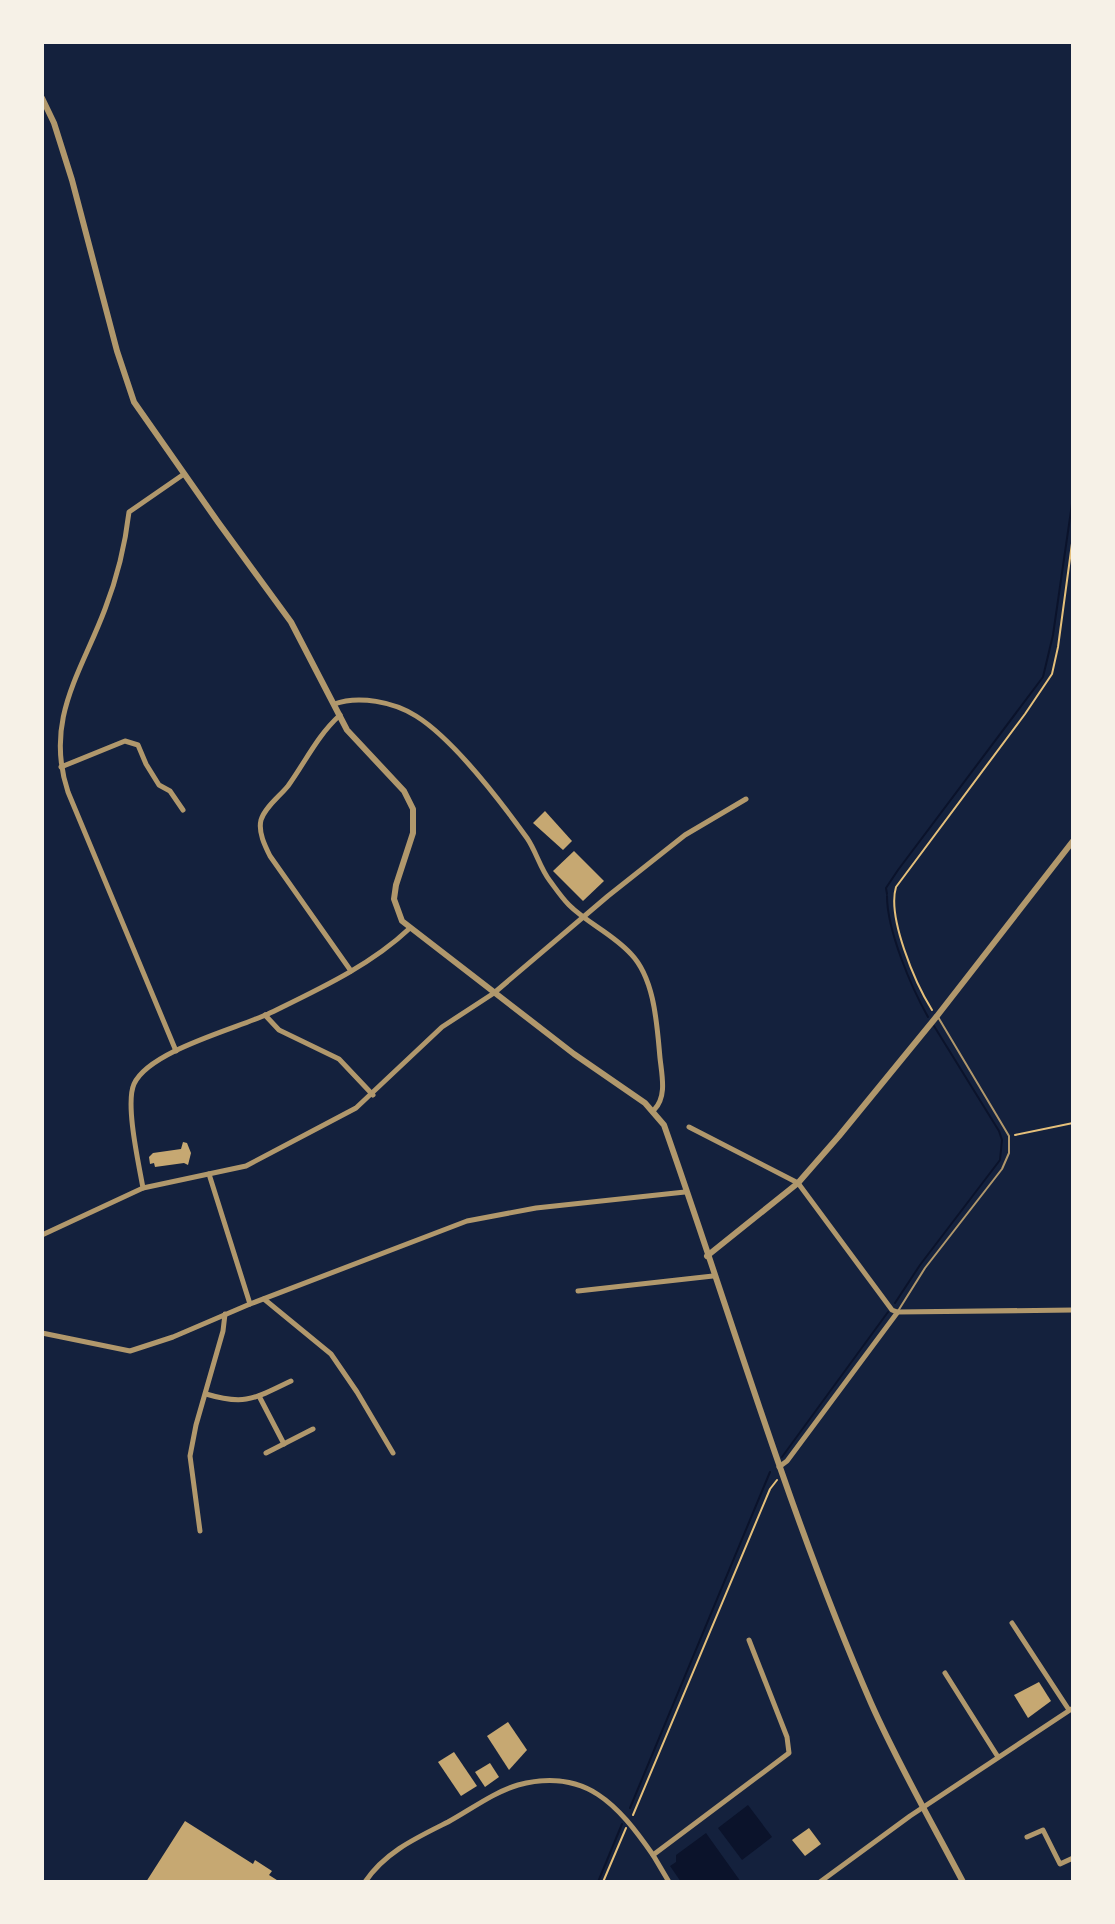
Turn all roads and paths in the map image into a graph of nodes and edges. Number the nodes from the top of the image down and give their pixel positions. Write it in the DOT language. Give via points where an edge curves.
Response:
graph roads {
  1 [pos="42,98"];
  2 [pos="184,474"];
  3 [pos="1073,536"];
  4 [pos="334,704"];
  5 [pos="340,715"];
  6 [pos="61,767"];
  7 [pos="746,799"];
  8 [pos="183,810"];
  9 [pos="1073,841"];
  10 [pos="584,917"];
  11 [pos="410,928"];
  12 [pos="351,971"];
  13 [pos="494,993"];
  14 [pos="265,1015"];
  15 [pos="937,1016"];
  16 [pos="176,1051"];
  17 [pos="373,1095"];
  18 [pos="654,1110"];
  19 [pos="1073,1123"];
  20 [pos="689,1127"];
  21 [pos="1009,1136"];
  22 [pos="209,1174"];
  23 [pos="798,1183"];
  24 [pos="143,1188"];
  25 [pos="685,1192"];
  26 [pos="42,1235"];
  27 [pos="707,1256"];
  28 [pos="713,1276"];
  29 [pos="578,1291"];
  30 [pos="264,1299"];
  31 [pos="250,1304"];
  32 [pos="1073,1310"];
  33 [pos="897,1312"];
  34 [pos="225,1314"];
  35 [pos="42,1333"];
  36 [pos="291,1381"];
  37 [pos="206,1394"];
  38 [pos="259,1396"];
  39 [pos="313,1429"];
  40 [pos="284,1444"];
  41 [pos="266,1453"];
  42 [pos="393,1453"];
  43 [pos="779,1467"];
  44 [pos="777,1480"];
  45 [pos="200,1531"];
  46 [pos="1012,1623"];
  47 [pos="749,1640"];
  48 [pos="945,1673"];
  49 [pos="1071,1709"];
  50 [pos="998,1757"];
  51 [pos="924,1807"];
  52 [pos="630,1822"];
  53 [pos="1027,1837"];
  54 [pos="653,1855"];
  55 [pos="1073,1858"];
  56 [pos="822,1881"];
  57 [pos="365,1882"];
  58 [pos="603,1882"];
  59 [pos="669,1882"];
  60 [pos="963,1882"];
  1 -- 2 [label="street" via="72,180 126,383 141,415"];
  2 -- 4 [label="street" via="291,622"];
  2 -- 6 [label="street" via="129,512 105,610 67,698"];
  3 -- 15 [label="path" via="1052,674 893,895 917,980"];
  4 -- 5 [label="street"];
  4 -- 10 [label="street" via="360,699 416,716 508,812 547,878"];
  5 -- 11 [label="street" via="413,809 413,833 394,899"];
  5 -- 12 [label="street" via="324,729 260,824 270,856"];
  6 -- 8 [label="street" via="132,741 159,785"];
  6 -- 16 [label="street"];
  7 -- 10 [label="street" via="685,835"];
  9 -- 15 [label="street"];
  10 -- 13 [label="street"];
  10 -- 18 [label="street" via="634,956 650,989 662,1080 660,1104"];
  11 -- 12 [label="street"];
  11 -- 13 [label="street"];
  12 -- 14 [label="street"];
  13 -- 17 [label="street" via="420,1046"];
  13 -- 18 [label="street"];
  14 -- 16 [label="street"];
  14 -- 17 [label="street" via="279,1030 339,1059"];
  15 -- 21 [label="lane"];
  15 -- 23 [label="street"];
  16 -- 24 [label="street" via="142,1073 131,1093"];
  17 -- 22 [label="street" via="246,1166"];
  18 -- 25 [label="street" via="664,1125"];
  19 -- 21 [label="path"];
  20 -- 23 [label="street"];
  21 -- 33 [label="lane" via="1002,1169"];
  22 -- 24 [label="street"];
  22 -- 31 [label="street"];
  23 -- 27 [label="street"];
  23 -- 33 [label="street"];
  24 -- 26 [label="street"];
  25 -- 27 [label="street"];
  25 -- 30 [label="street" via="467,1221"];
  27 -- 28 [label="street"];
  28 -- 29 [label="street"];
  28 -- 43 [label="street"];
  30 -- 31 [label="street"];
  30 -- 42 [label="street" via="331,1354"];
  31 -- 34 [label="street"];
  32 -- 33 [label="street"];
  33 -- 43 [label="street"];
  34 -- 35 [label="street" via="130,1351"];
  34 -- 37 [label="street"];
  36 -- 38 [label="street"];
  37 -- 38 [label="street" via="236,1401"];
  37 -- 45 [label="street" via="190,1456"];
  38 -- 40 [label="street"];
  39 -- 40 [label="street"];
  40 -- 41 [label="street"];
  43 -- 51 [label="street" via="871,1701"];
  44 -- 52 [label="path"];
  46 -- 49 [label="street"];
  47 -- 54 [label="street" via="789,1753"];
  48 -- 50 [label="street"];
  49 -- 50 [label="street"];
  50 -- 51 [label="street"];
  51 -- 56 [label="street"];
  51 -- 60 [label="street"];
  52 -- 54 [label="street"];
  52 -- 57 [label="street" via="603,1796 566,1782 516,1786 386,1857"];
  52 -- 58 [label="path"];
  53 -- 55 [label="street" via="1043,1830 1060,1864"];
  54 -- 59 [label="street"];
}
